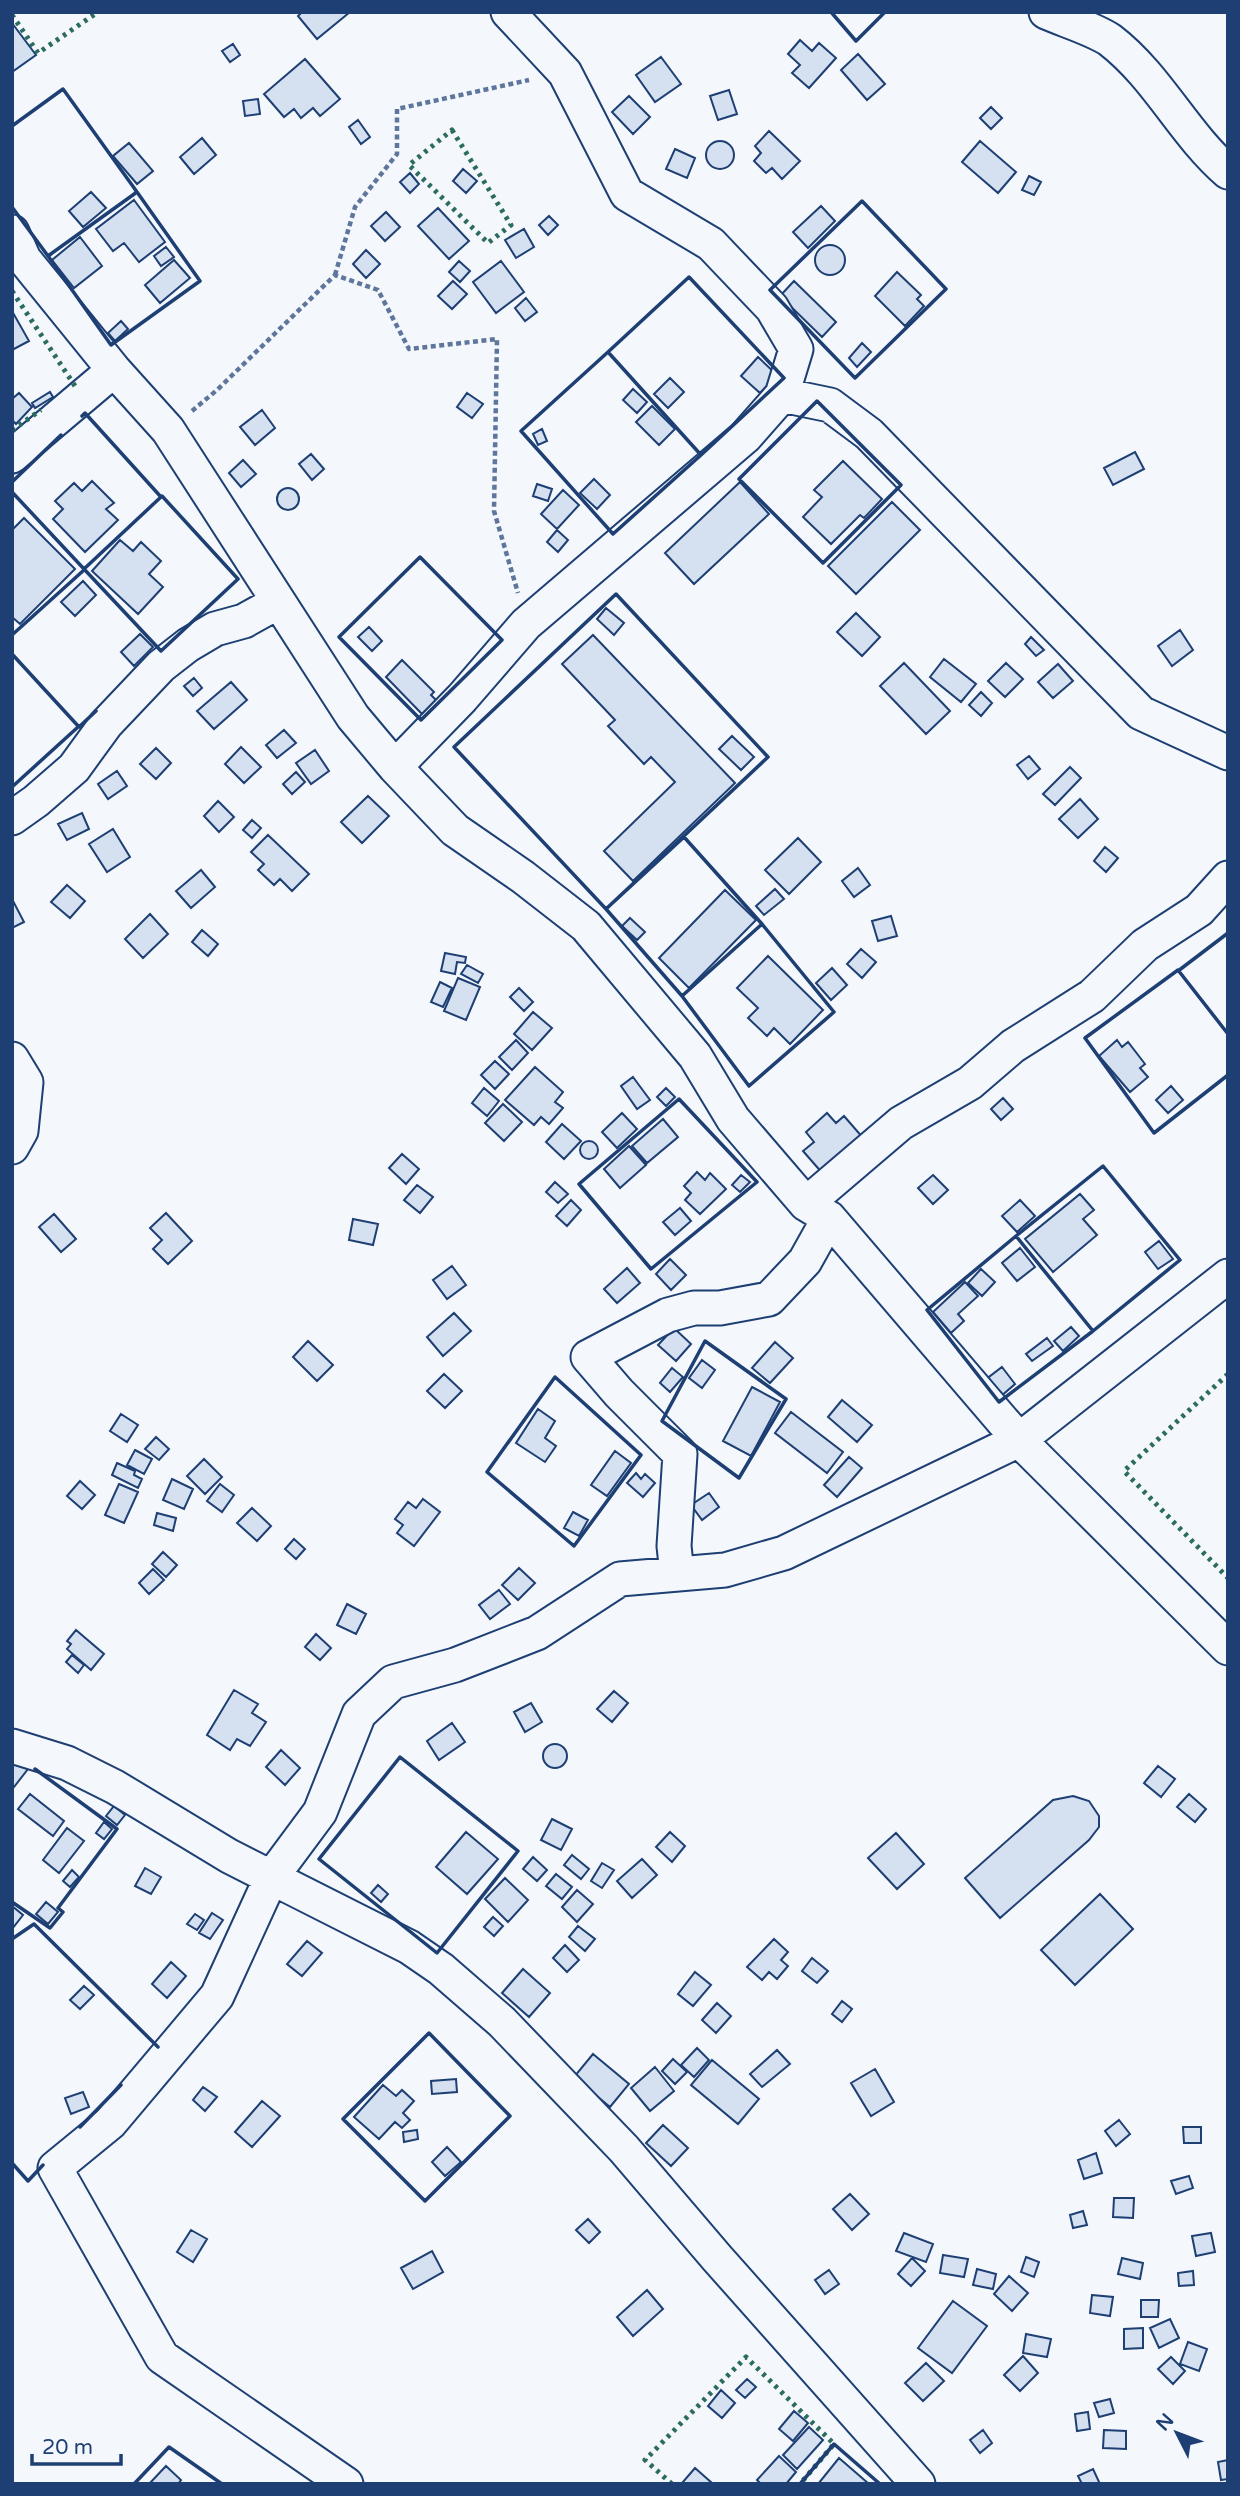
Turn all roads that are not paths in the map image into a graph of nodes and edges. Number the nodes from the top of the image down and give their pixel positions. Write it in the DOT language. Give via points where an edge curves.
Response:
graph roads {
  1 [pos="508,12"];
  2 [pos="1046,12"];
  3 [pos="1228,172"];
  4 [pos="12,232"];
  5 [pos="114,370"];
  6 [pos="782,395"];
  7 [pos="12,456"];
  8 [pos="278,602"];
  9 [pos="1228,753"];
  10 [pos="395,767"];
  11 [pos="12,818"];
  12 [pos="1228,878"];
  13 [pos="12,1059"];
  14 [pos="12,1147"];
  15 [pos="817,1211"];
  16 [pos="1228,1276"];
  17 [pos="1019,1440"];
  18 [pos="677,1574"];
  19 [pos="1228,1648"];
  20 [pos="12,1746"];
  21 [pos="271,1878"];
  22 [pos="346,2484"];
  23 [pos="918,2484"];
  1 -- 6 [label="street" via="565,73 627,194 711,244 772,308 796,349"];
  2 -- 3 [label="street" via="1108,39 1150,78"];
  4 -- 5 [label="street" via="24,259"];
  5 -- 7 [label="street"];
  5 -- 8 [label="street" via="168,430"];
  6 -- 9 [label="street" via="830,405 869,434 1141,713"];
  6 -- 10 [label="street" via="746,437 526,624"];
  8 -- 10 [label="street" via="353,717"];
  8 -- 11 [label="street" via="244,621 215,628 161,666 106,724 74,768"];
  10 -- 15 [label="street" via="455,830 586,926 695,1056 733,1119"];
  12 -- 15 [label="street" via="1199,910 1145,945 1092,996 1013,1046 970,1083 901,1123"];
  13 -- 14 [label="street" via="26,1082 21,1131"];
  15 -- 17 [label="street"];
  15 -- 18 [label="street" via="805,1261 769,1299 668,1315 588,1357 680,1454 674,1546"];
  16 -- 17 [label="street"];
  17 -- 18 [label="street" via="784,1553 724,1570"];
  17 -- 19 [label="street"];
  18 -- 21 [label="street" via="620,1579 537,1633 455,1665 393,1682 359,1714 320,1812"];
  20 -- 21 [label="street" via="67,1763 115,1787"];
  21 -- 22 [label="street" via="217,1996 110,2123 55,2168 162,2357"];
  21 -- 23 [label="street" via="409,1947 502,2022 650,2178"];
}
